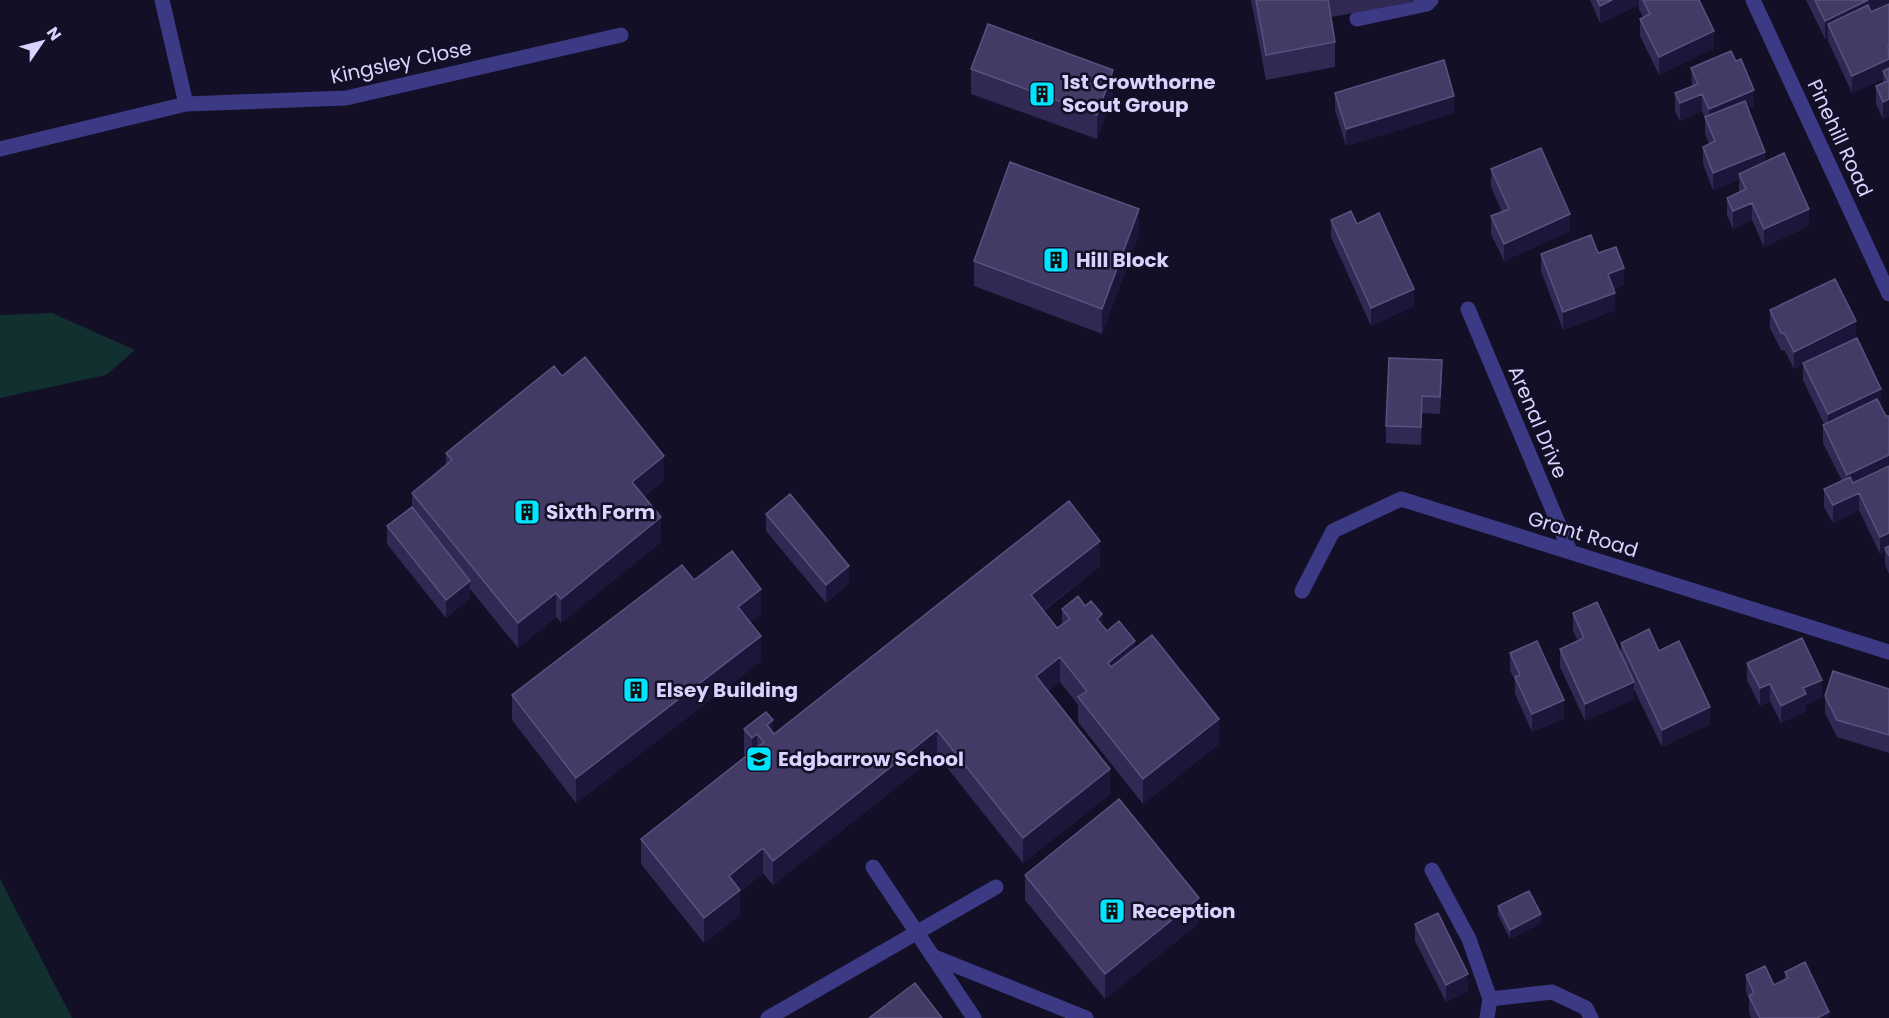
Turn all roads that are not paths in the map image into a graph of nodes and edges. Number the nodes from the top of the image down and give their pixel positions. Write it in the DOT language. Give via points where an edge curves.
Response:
graph roads {
  1 [pos="162,0"];
  2 [pos="1431,0"];
  3 [pos="1753,0"];
  4 [pos="1357,19"];
  5 [pos="621,35"];
  6 [pos="186,104"];
  7 [pos="0,149"];
  8 [pos="1889,294"];
  9 [pos="1468,309"];
  10 [pos="1570,551"];
  11 [pos="1302,591"];
  12 [pos="1889,652"];
  13 [pos="873,867"];
  14 [pos="1432,870"];
  15 [pos="996,887"];
  16 [pos="918,933"];
  17 [pos="932,956"];
  18 [pos="1490,999"];
  19 [pos="768,1018"];
  20 [pos="974,1018"];
  21 [pos="1086,1018"];
  22 [pos="1487,1018"];
  23 [pos="1591,1018"];
  1 -- 6 [label="street"];
  2 -- 4 [label="street"];
  3 -- 8 [label="street, Pinehill Road"];
  5 -- 6 [label="street, Kingsley Close" via="346,98"];
  6 -- 7 [label="street, Kingsley Close"];
  9 -- 10 [label="street, Arenal Drive"];
  10 -- 11 [label="street, Grant Road" via="1401,499 1332,531"];
  10 -- 12 [label="street, Grant Road"];
  13 -- 16 [label="street"];
  14 -- 18 [label="street" via="1469,939"];
  15 -- 16 [label="street"];
  16 -- 17 [label="street"];
  16 -- 19 [label="street"];
  17 -- 20 [label="street"];
  17 -- 21 [label="street"];
  18 -- 22 [label="street"];
  18 -- 23 [label="street" via="1552,992 1586,1008"];
}
